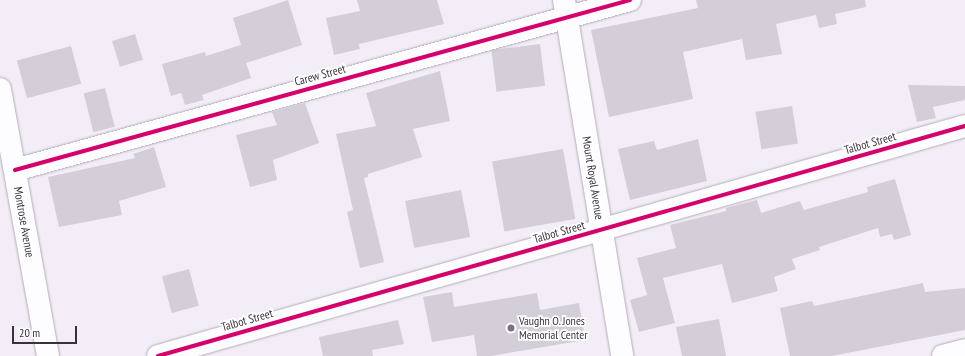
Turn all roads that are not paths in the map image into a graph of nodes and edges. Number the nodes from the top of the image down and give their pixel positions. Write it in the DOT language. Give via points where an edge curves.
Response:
graph roads {
  1 [pos="630,0"];
  2 [pos="566,10"];
  3 [pos="0,89"];
  4 [pos="965,126"];
  5 [pos="15,170"];
  6 [pos="602,230"];
  7 [pos="965,350"];
  8 [pos="48,356"];
  9 [pos="158,356"];
  10 [pos="622,356"];
  11 [pos="943,356"];
  1 -- 2 [label="street, Carew Street"];
  2 -- 5 [label="street, Carew Street"];
  2 -- 6 [label="street, Mount Royal Avenue"];
  3 -- 5 [label="street, Montrose Avenue"];
  4 -- 6 [label="street, Talbot Street"];
  5 -- 8 [label="street, Montrose Avenue"];
  6 -- 9 [label="street, Talbot Street"];
  6 -- 10 [label="street, Mount Royal Avenue"];
  7 -- 11 [label="street"];
}
